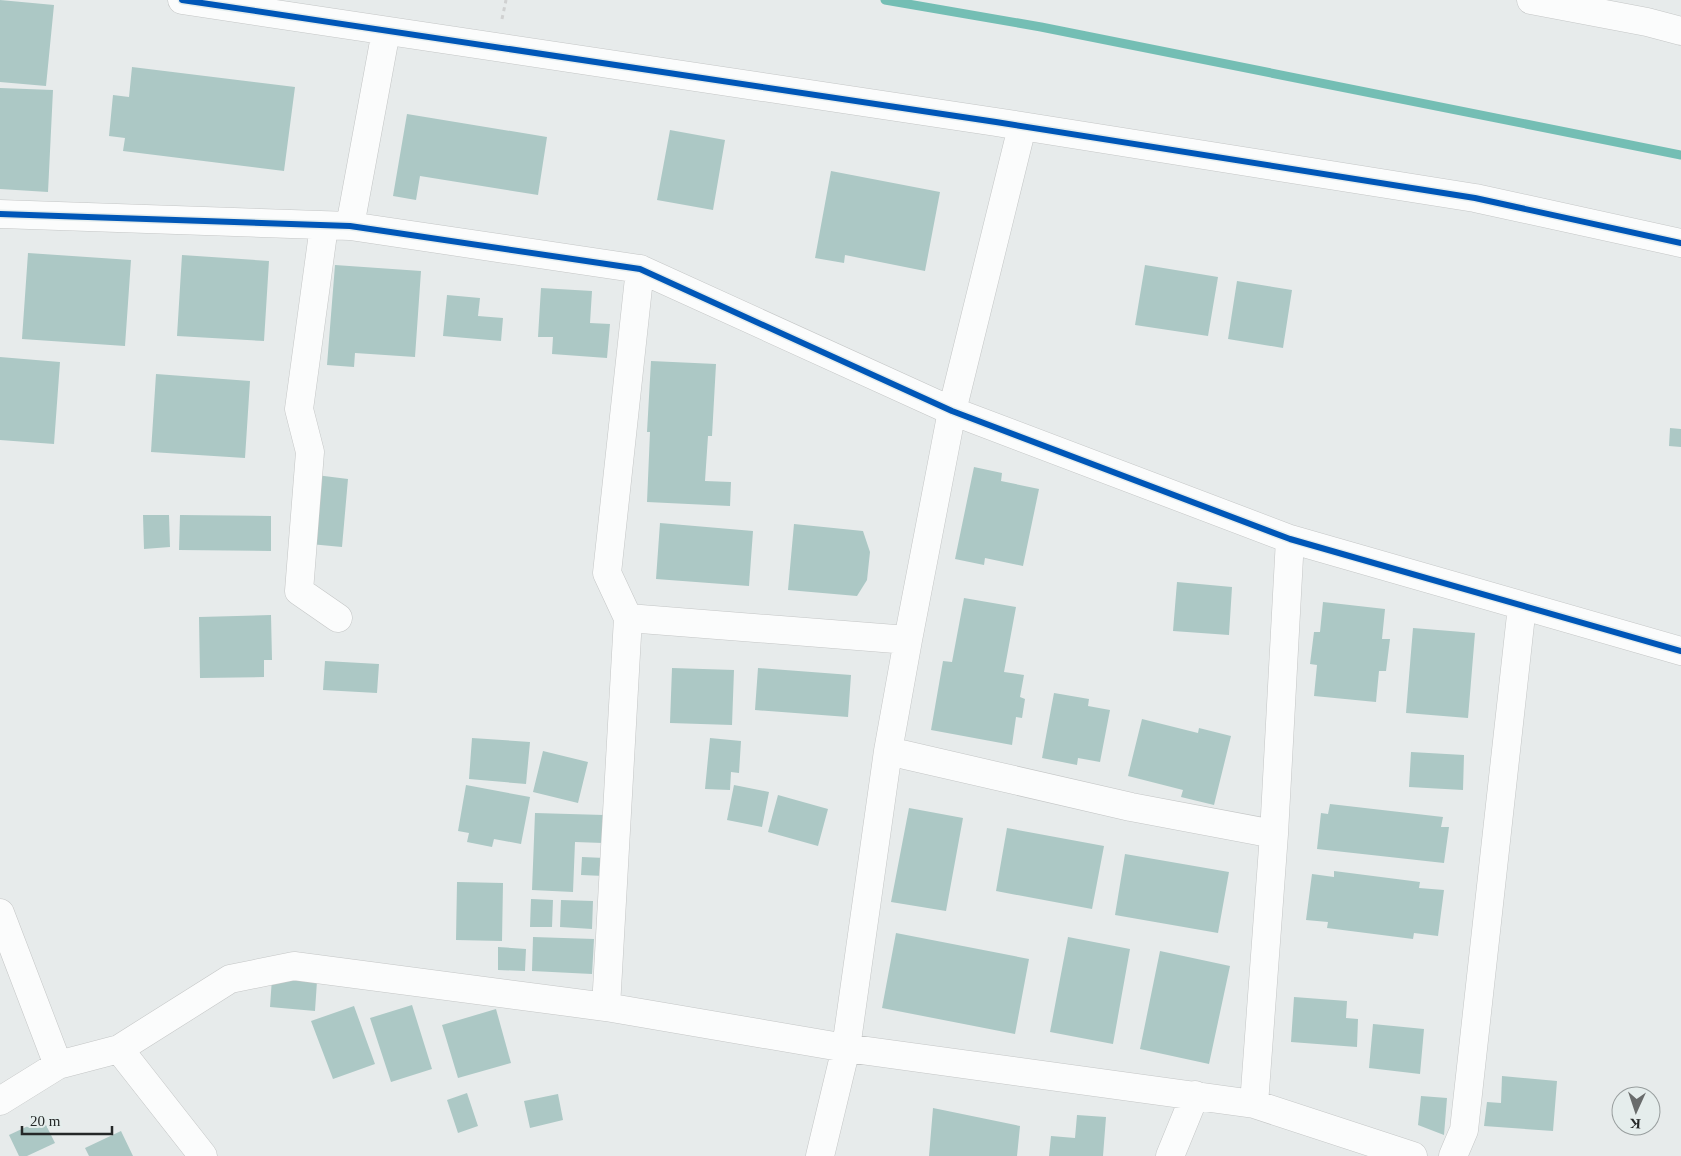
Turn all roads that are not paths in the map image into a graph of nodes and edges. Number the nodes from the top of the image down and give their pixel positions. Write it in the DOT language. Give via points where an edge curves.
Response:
graph roads {
  1 [pos="182,0"];
  2 [pos="1531,0"];
  3 [pos="1647,11"];
  4 [pos="386,31"];
  5 [pos="1681,31"];
  6 [pos="1022,127"];
  7 [pos="0,214"];
  8 [pos="337,226"];
  9 [pos="1681,242"];
  10 [pos="640,269"];
  11 [pos="952,411"];
  12 [pos="1290,539"];
  13 [pos="1522,606"];
  14 [pos="338,618"];
  15 [pos="628,618"];
  16 [pos="908,640"];
  17 [pos="1681,650"];
  18 [pos="888,752"];
  19 [pos="1274,834"];
  20 [pos="0,913"];
  21 [pos="606,1007"];
  22 [pos="846,1048"];
  23 [pos="119,1049"];
  24 [pos="58,1065"];
  25 [pos="1195,1095"];
  26 [pos="0,1101"];
  27 [pos="1254,1104"];
  28 [pos="203,1156"];
  29 [pos="820,1156"];
  30 [pos="1170,1156"];
  31 [pos="1412,1156"];
  32 [pos="1453,1156"];
  1 -- 4 [label="street"];
  2 -- 3 [label="street"];
  3 -- 5 [label="street"];
  4 -- 6 [label="street"];
  4 -- 8 [label="street"];
  6 -- 9 [label="street" via="1475,198"];
  6 -- 11 [label="street"];
  7 -- 8 [label="street"];
  8 -- 10 [label="street"];
  8 -- 14 [label="street" via="299,409 310,452 299,591"];
  10 -- 11 [label="street"];
  10 -- 15 [label="street" via="607,573"];
  11 -- 12 [label="street"];
  11 -- 16 [label="street"];
  12 -- 13 [label="street"];
  12 -- 19 [label="street"];
  13 -- 17 [label="street"];
  13 -- 32 [label="street" via="1464,1130"];
  15 -- 16 [label="street"];
  15 -- 21 [label="street"];
  16 -- 18 [label="street"];
  18 -- 19 [label="street" via="1131,807"];
  18 -- 22 [label="street"];
  19 -- 27 [label="street"];
  20 -- 24 [label="street"];
  21 -- 22 [label="street"];
  21 -- 23 [label="street" via="294,966 230,979"];
  22 -- 25 [label="street"];
  22 -- 29 [label="street"];
  23 -- 24 [label="street"];
  23 -- 28 [label="street"];
  24 -- 26 [label="street"];
  25 -- 27 [label="street"];
  25 -- 30 [label="street"];
  27 -- 31 [label="street"];
}
